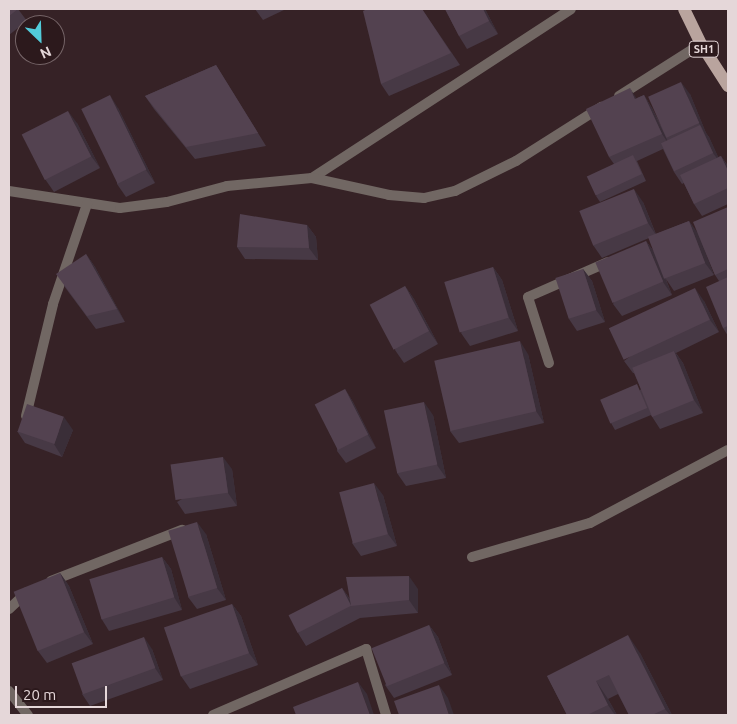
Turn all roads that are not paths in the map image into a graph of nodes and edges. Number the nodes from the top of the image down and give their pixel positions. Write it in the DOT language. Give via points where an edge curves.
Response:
graph roads {
  1 [pos="571,9"];
  2 [pos="684,9"];
  3 [pos="701,44"];
  4 [pos="728,86"];
  5 [pos="312,178"];
  6 [pos="9,191"];
  7 [pos="87,204"];
  8 [pos="618,258"];
  9 [pos="549,362"];
  10 [pos="25,418"];
  11 [pos="728,450"];
  12 [pos="190,527"];
  13 [pos="472,557"];
  14 [pos="9,609"];
  15 [pos="9,691"];
  16 [pos="28,715"];
  17 [pos="213,715"];
  18 [pos="386,715"];
  1 -- 5 [label="street"];
  2 -- 3 [label="main road, SH1"];
  3 -- 4 [label="main road, SH1"];
  3 -- 5 [label="street" via="516,161 455,191 424,198 389,195"];
  5 -- 7 [label="street" via="227,186 167,202 120,208"];
  6 -- 7 [label="street"];
  7 -- 10 [label="street" via="53,304"];
  8 -- 9 [label="street" via="528,297"];
  11 -- 13 [label="street" via="590,523"];
  12 -- 14 [label="street" via="27,591"];
  15 -- 16 [label="street"];
  17 -- 18 [label="street" via="366,649"];
}
